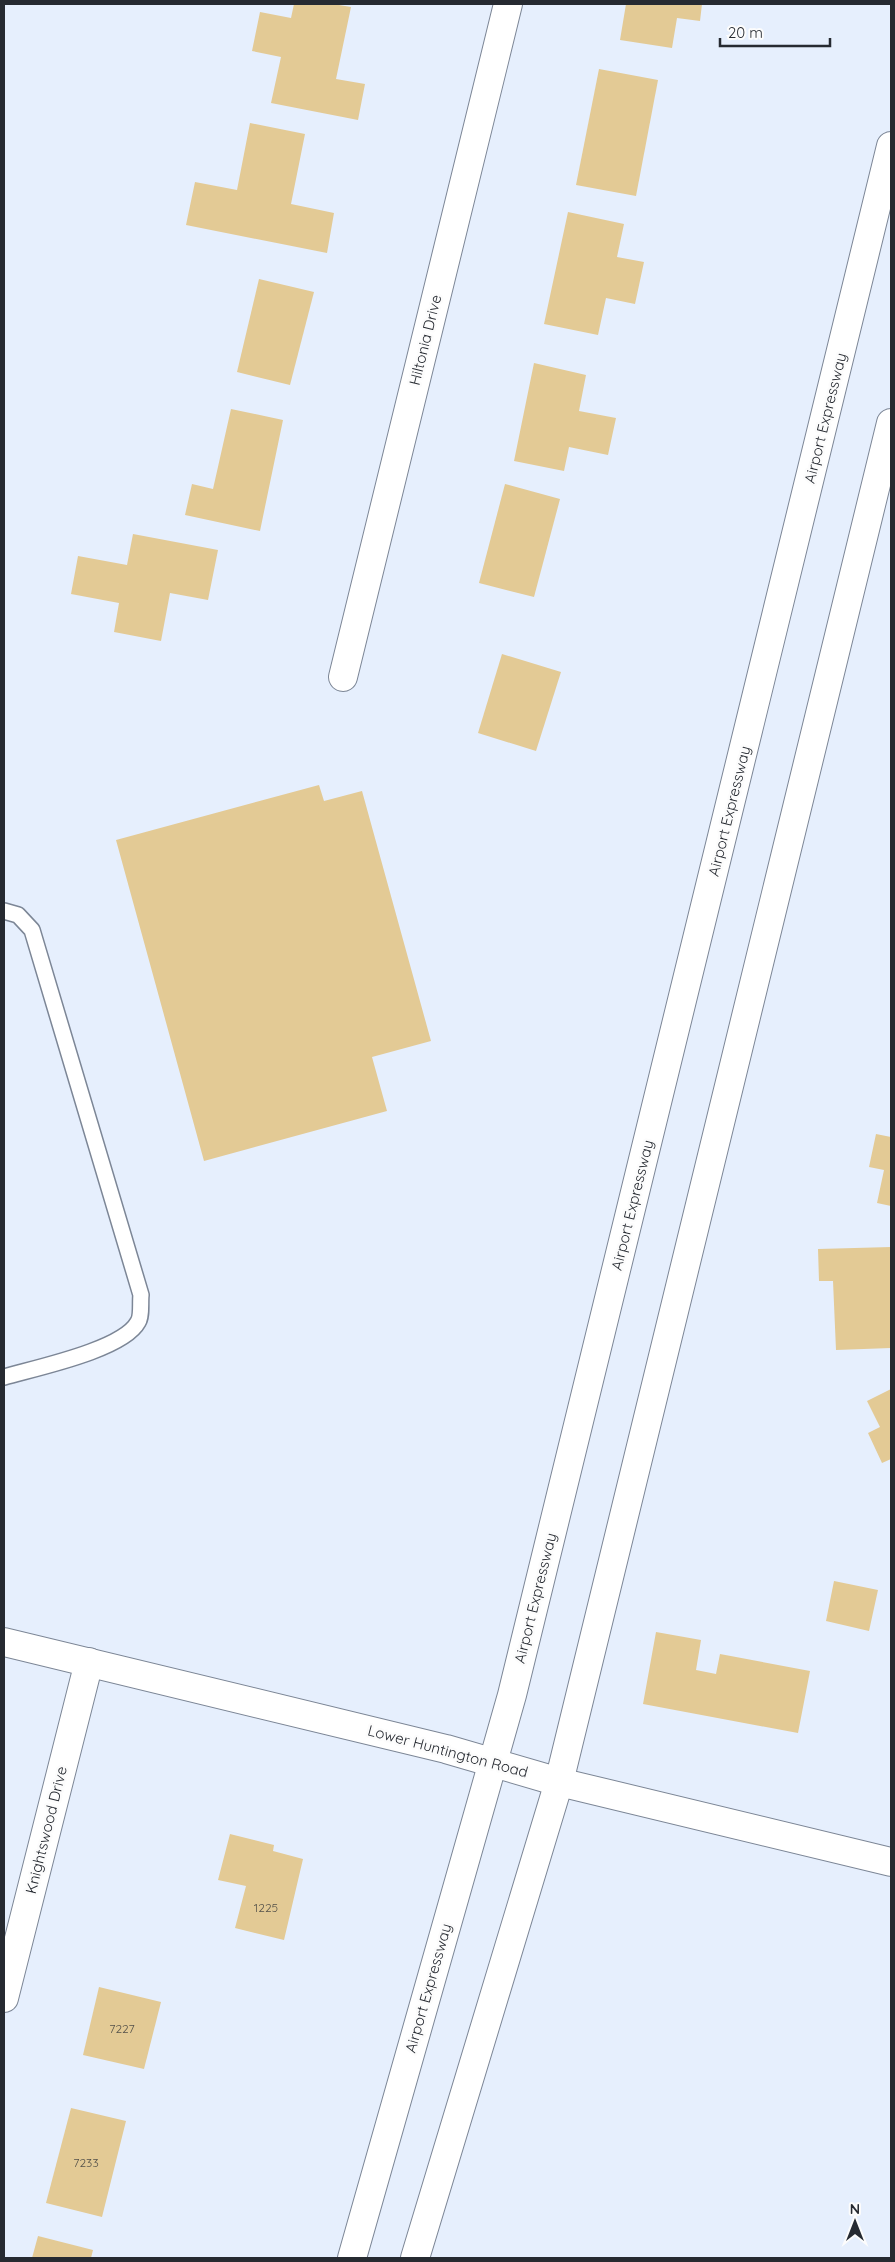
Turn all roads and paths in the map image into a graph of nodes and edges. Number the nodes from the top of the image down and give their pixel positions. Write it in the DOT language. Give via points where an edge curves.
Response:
graph roads {
  1 [pos="508,4"];
  2 [pos="891,146"];
  3 [pos="891,423"];
  4 [pos="343,677"];
  5 [pos="4,911"];
  6 [pos="4,1377"];
  7 [pos="4,1642"];
  8 [pos="89,1662"];
  9 [pos="492,1761"];
  10 [pos="559,1782"];
  11 [pos="891,1862"];
  12 [pos="4,1998"];
  13 [pos="352,2258"];
  14 [pos="415,2258"];
  1 -- 4 [label="main road, Hiltonia Drive"];
  2 -- 9 [label="main road, Airport Expressway" via="514,1685"];
  3 -- 10 [label="main road"];
  5 -- 6 [label="lane" via="18,914 32,930 141,1295 139,1321 127,1336 104,1347"];
  7 -- 8 [label="main road, Lower Huntington Road"];
  8 -- 9 [label="main road, Lower Huntington Road"];
  8 -- 12 [label="main road, Knightswood Drive"];
  9 -- 10 [label="main road, Lower Huntington Road"];
  9 -- 13 [label="main road, Airport Expressway"];
  10 -- 11 [label="main road, Lower Huntington Road"];
  10 -- 14 [label="main road"];
}
